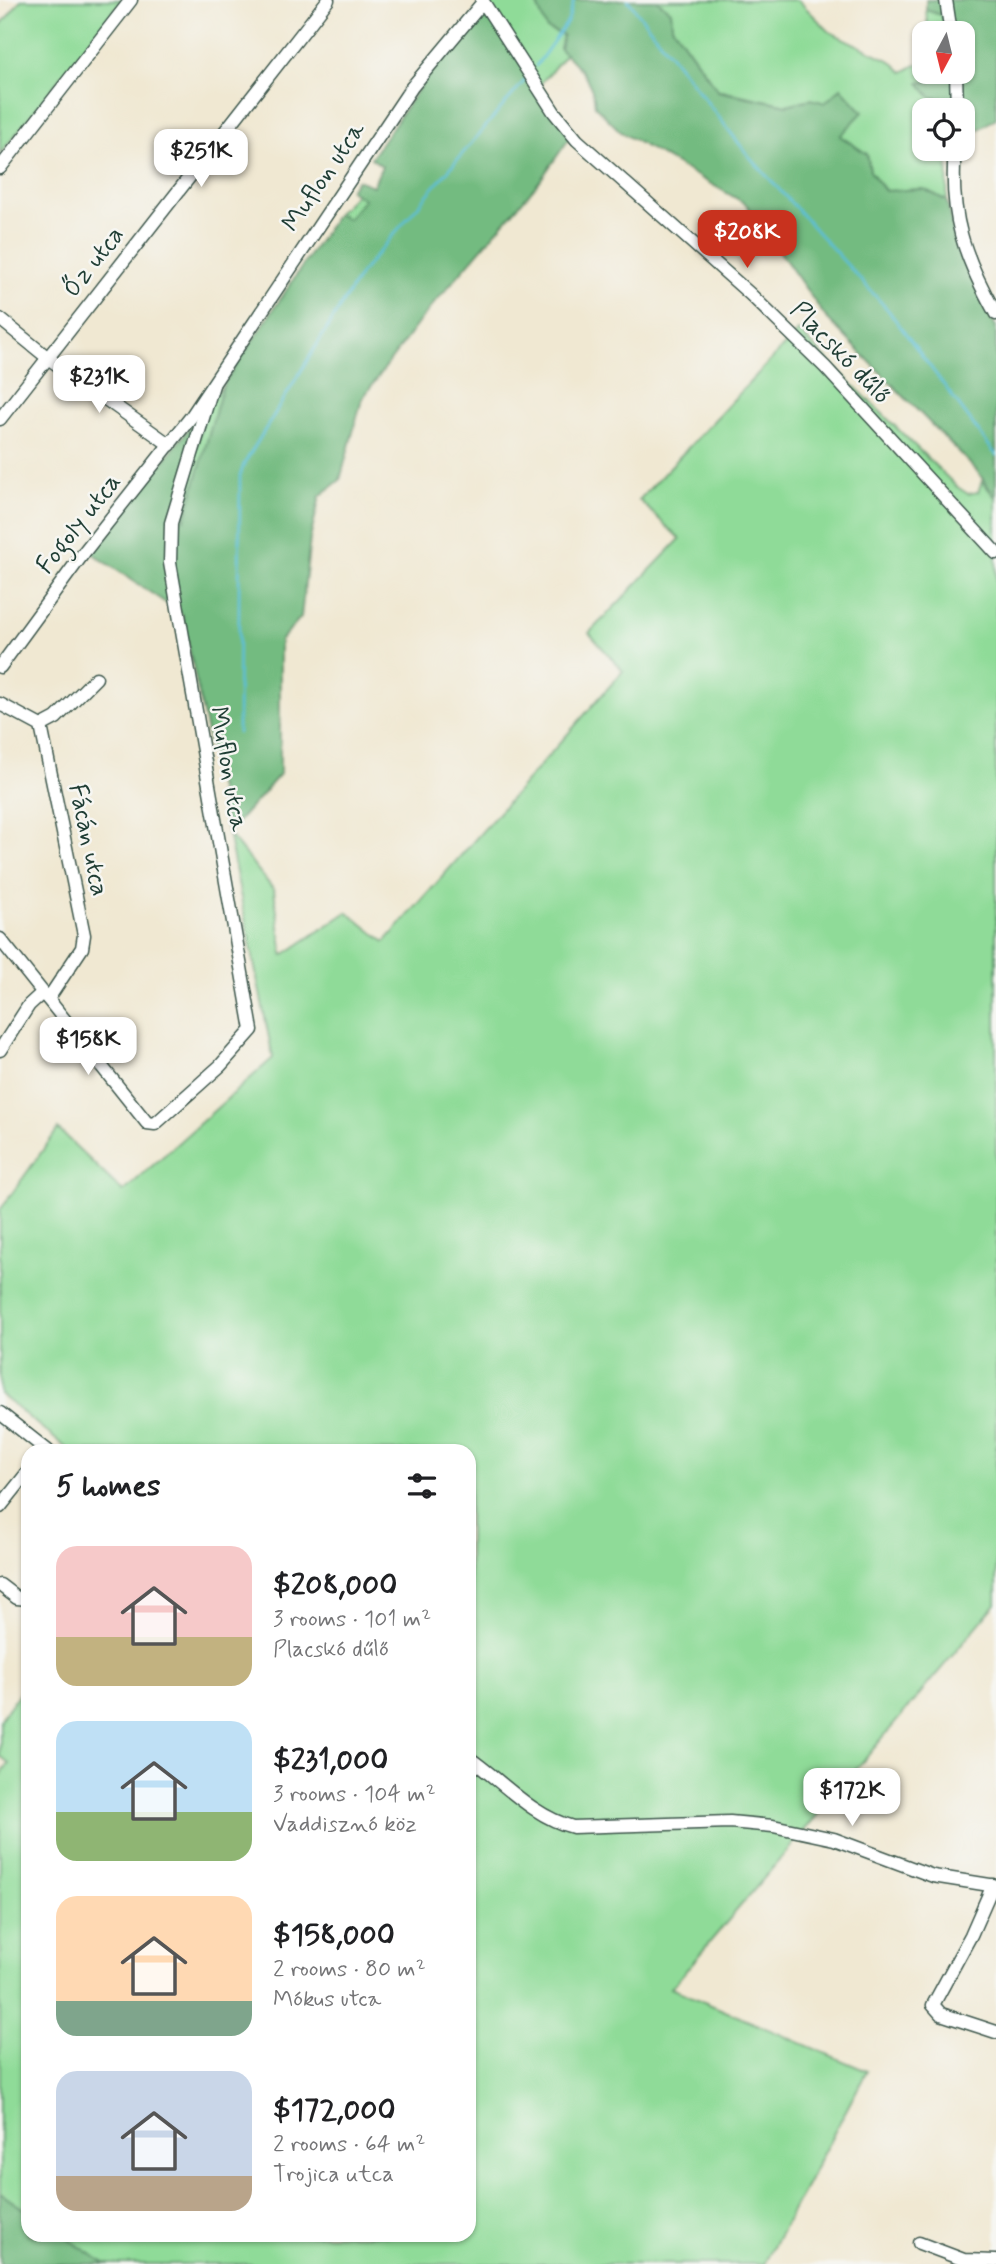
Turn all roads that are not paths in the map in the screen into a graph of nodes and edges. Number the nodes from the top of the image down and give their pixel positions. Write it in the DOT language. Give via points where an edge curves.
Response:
graph roads {
  1 [pos="131,0"];
  2 [pos="328,0"];
  3 [pos="946,0"];
  4 [pos="482,1"];
  5 [pos="949,21"];
  6 [pos="954,161"];
  7 [pos="0,168"];
  8 [pos="996,314"];
  9 [pos="0,319"];
  10 [pos="48,358"];
  11 [pos="213,385"];
  12 [pos="0,419"];
  13 [pos="170,444"];
  14 [pos="996,553"];
  15 [pos="0,667"];
  16 [pos="96,678"];
  17 [pos="0,704"];
  18 [pos="41,726"];
  19 [pos="0,939"];
  20 [pos="45,996"];
  21 [pos="0,1050"];
  22 [pos="0,1413"];
  23 [pos="39,1444"];
  24 [pos="21,1481"];
  25 [pos="0,1507"];
  26 [pos="0,1585"];
  27 [pos="21,1597"];
  28 [pos="476,1764"];
  29 [pos="994,1886"];
  30 [pos="996,2032"];
  31 [pos="919,2242"];
  32 [pos="996,2261"];
  1 -- 7 [label="street"];
  2 -- 10 [label="street, Őz utca"];
  3 -- 5 [label="street"];
  4 -- 11 [label="street, Muflon utca" via="412,87"];
  4 -- 14 [label="street, Placskó dűlő" via="577,140 825,367"];
  6 -- 8 [label="street" via="952,185 967,259"];
  9 -- 10 [label="street"];
  10 -- 12 [label="street, Őz utca"];
  10 -- 13 [label="street"];
  11 -- 13 [label="street, Muflon utca"];
  11 -- 20 [label="street, Muflon utca" via="171,523 170,563 253,1030 155,1124 147,1123"];
  13 -- 15 [label="street, Fogoly utca"];
  16 -- 18 [label="street" via="56,718"];
  17 -- 18 [label="street"];
  18 -- 20 [label="street, Fácán utca" via="85,934 82,948"];
  19 -- 20 [label="street"];
  20 -- 21 [label="street, Fácán utca" via="12,1028"];
  22 -- 23 [label="street"];
  24 -- 25 [label="street"];
  26 -- 27 [label="street"];
  28 -- 29 [label="street" via="561,1824 730,1822 798,1830 933,1876"];
  29 -- 30 [label="street" via="933,2004 941,2014"];
  31 -- 32 [label="street" via="964,2260"];
}
